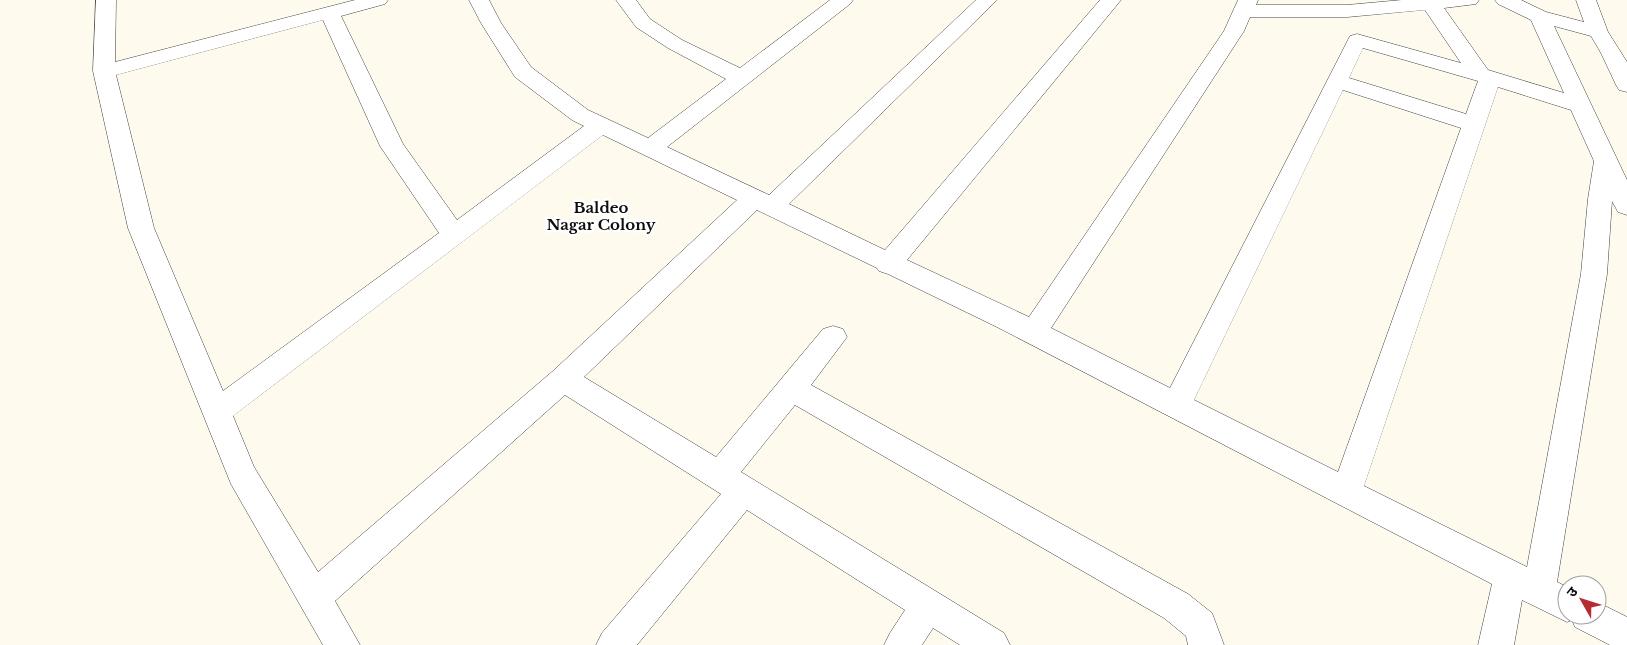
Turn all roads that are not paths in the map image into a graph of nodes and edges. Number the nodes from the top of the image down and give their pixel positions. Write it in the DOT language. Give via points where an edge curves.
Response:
graph roads {
  1 [pos="106,0"];
  2 [pos="378,0"];
  3 [pos="479,0"];
  4 [pos="626,0"];
  5 [pos="843,0"];
  6 [pos="987,0"];
  7 [pos="1111,0"];
  8 [pos="1469,0"];
  9 [pos="1505,0"];
  10 [pos="1586,0"];
  11 [pos="1431,4"];
  12 [pos="1245,5"];
  13 [pos="1365,10"];
  14 [pos="330,12"];
  15 [pos="1539,16"];
  16 [pos="1598,32"];
  17 [pos="1356,40"];
  18 [pos="1620,53"];
  19 [pos="104,71"];
  20 [pos="1485,77"];
  21 [pos="742,78"];
  22 [pos="1336,81"];
  23 [pos="1627,85"];
  24 [pos="1580,105"];
  25 [pos="1472,124"];
  26 [pos="600,126"];
  27 [pos="649,149"];
  28 [pos="1606,161"];
  29 [pos="763,203"];
  30 [pos="1627,206"];
  31 [pos="454,235"];
  32 [pos="888,264"];
  33 [pos="1033,333"];
  34 [pos="832,337"];
  35 [pos="563,379"];
  36 [pos="791,388"];
  37 [pos="1176,406"];
  38 [pos="217,412"];
  39 [pos="731,483"];
  40 [pos="1346,492"];
  41 [pos="1510,576"];
  42 [pos="1539,591"];
  43 [pos="314,597"];
  44 [pos="1557,600"];
  45 [pos="928,606"];
  46 [pos="1607,625"];
  47 [pos="1627,635"];
  48 [pos="342,645"];
  49 [pos="614,645"];
  50 [pos="902,645"];
  51 [pos="992,645"];
  52 [pos="1206,645"];
  53 [pos="1496,645"];
  1 -- 19 [label="street"];
  2 -- 14 [label="street"];
  3 -- 26 [label="street" via="523,72"];
  4 -- 21 [label="street" via="643,23 675,44"];
  5 -- 21 [label="street"];
  6 -- 29 [label="street"];
  7 -- 32 [label="street"];
  8 -- 11 [label="street"];
  9 -- 15 [label="street"];
  10 -- 16 [label="street"];
  11 -- 13 [label="street"];
  11 -- 20 [label="street"];
  12 -- 13 [label="street"];
  12 -- 33 [label="street" via="1234,31"];
  13 -- 17 [label="street"];
  14 -- 19 [label="street"];
  14 -- 31 [label="street" via="392,146"];
  15 -- 16 [label="street"];
  15 -- 24 [label="street"];
  16 -- 18 [label="street"];
  17 -- 20 [label="street"];
  17 -- 22 [label="street"];
  18 -- 23 [label="street"];
  19 -- 38 [label="street" via="141,228"];
  20 -- 24 [label="street"];
  20 -- 25 [label="street"];
  21 -- 27 [label="street"];
  22 -- 25 [label="street"];
  22 -- 37 [label="street"];
  24 -- 28 [label="street"];
  25 -- 40 [label="street"];
  26 -- 27 [label="street"];
  26 -- 31 [label="street"];
  27 -- 29 [label="street"];
  28 -- 30 [label="street"];
  28 -- 42 [label="street" via="1594,274"];
  29 -- 32 [label="street"];
  29 -- 35 [label="street"];
  31 -- 38 [label="street"];
  32 -- 33 [label="street"];
  33 -- 37 [label="street"];
  34 -- 36 [label="street"];
  35 -- 39 [label="street"];
  35 -- 43 [label="street"];
  36 -- 39 [label="street"];
  36 -- 52 [label="street" via="1176,606 1200,625"];
  37 -- 40 [label="street"];
  38 -- 43 [label="street" via="242,474"];
  39 -- 45 [label="street"];
  39 -- 49 [label="street" via="710,533"];
  40 -- 41 [label="street"];
  41 -- 42 [label="street"];
  41 -- 53 [label="street"];
  42 -- 44 [label="street"];
  43 -- 48 [label="street"];
  45 -- 50 [label="street"];
  45 -- 51 [label="street"];
  46 -- 47 [label="street"];
}
